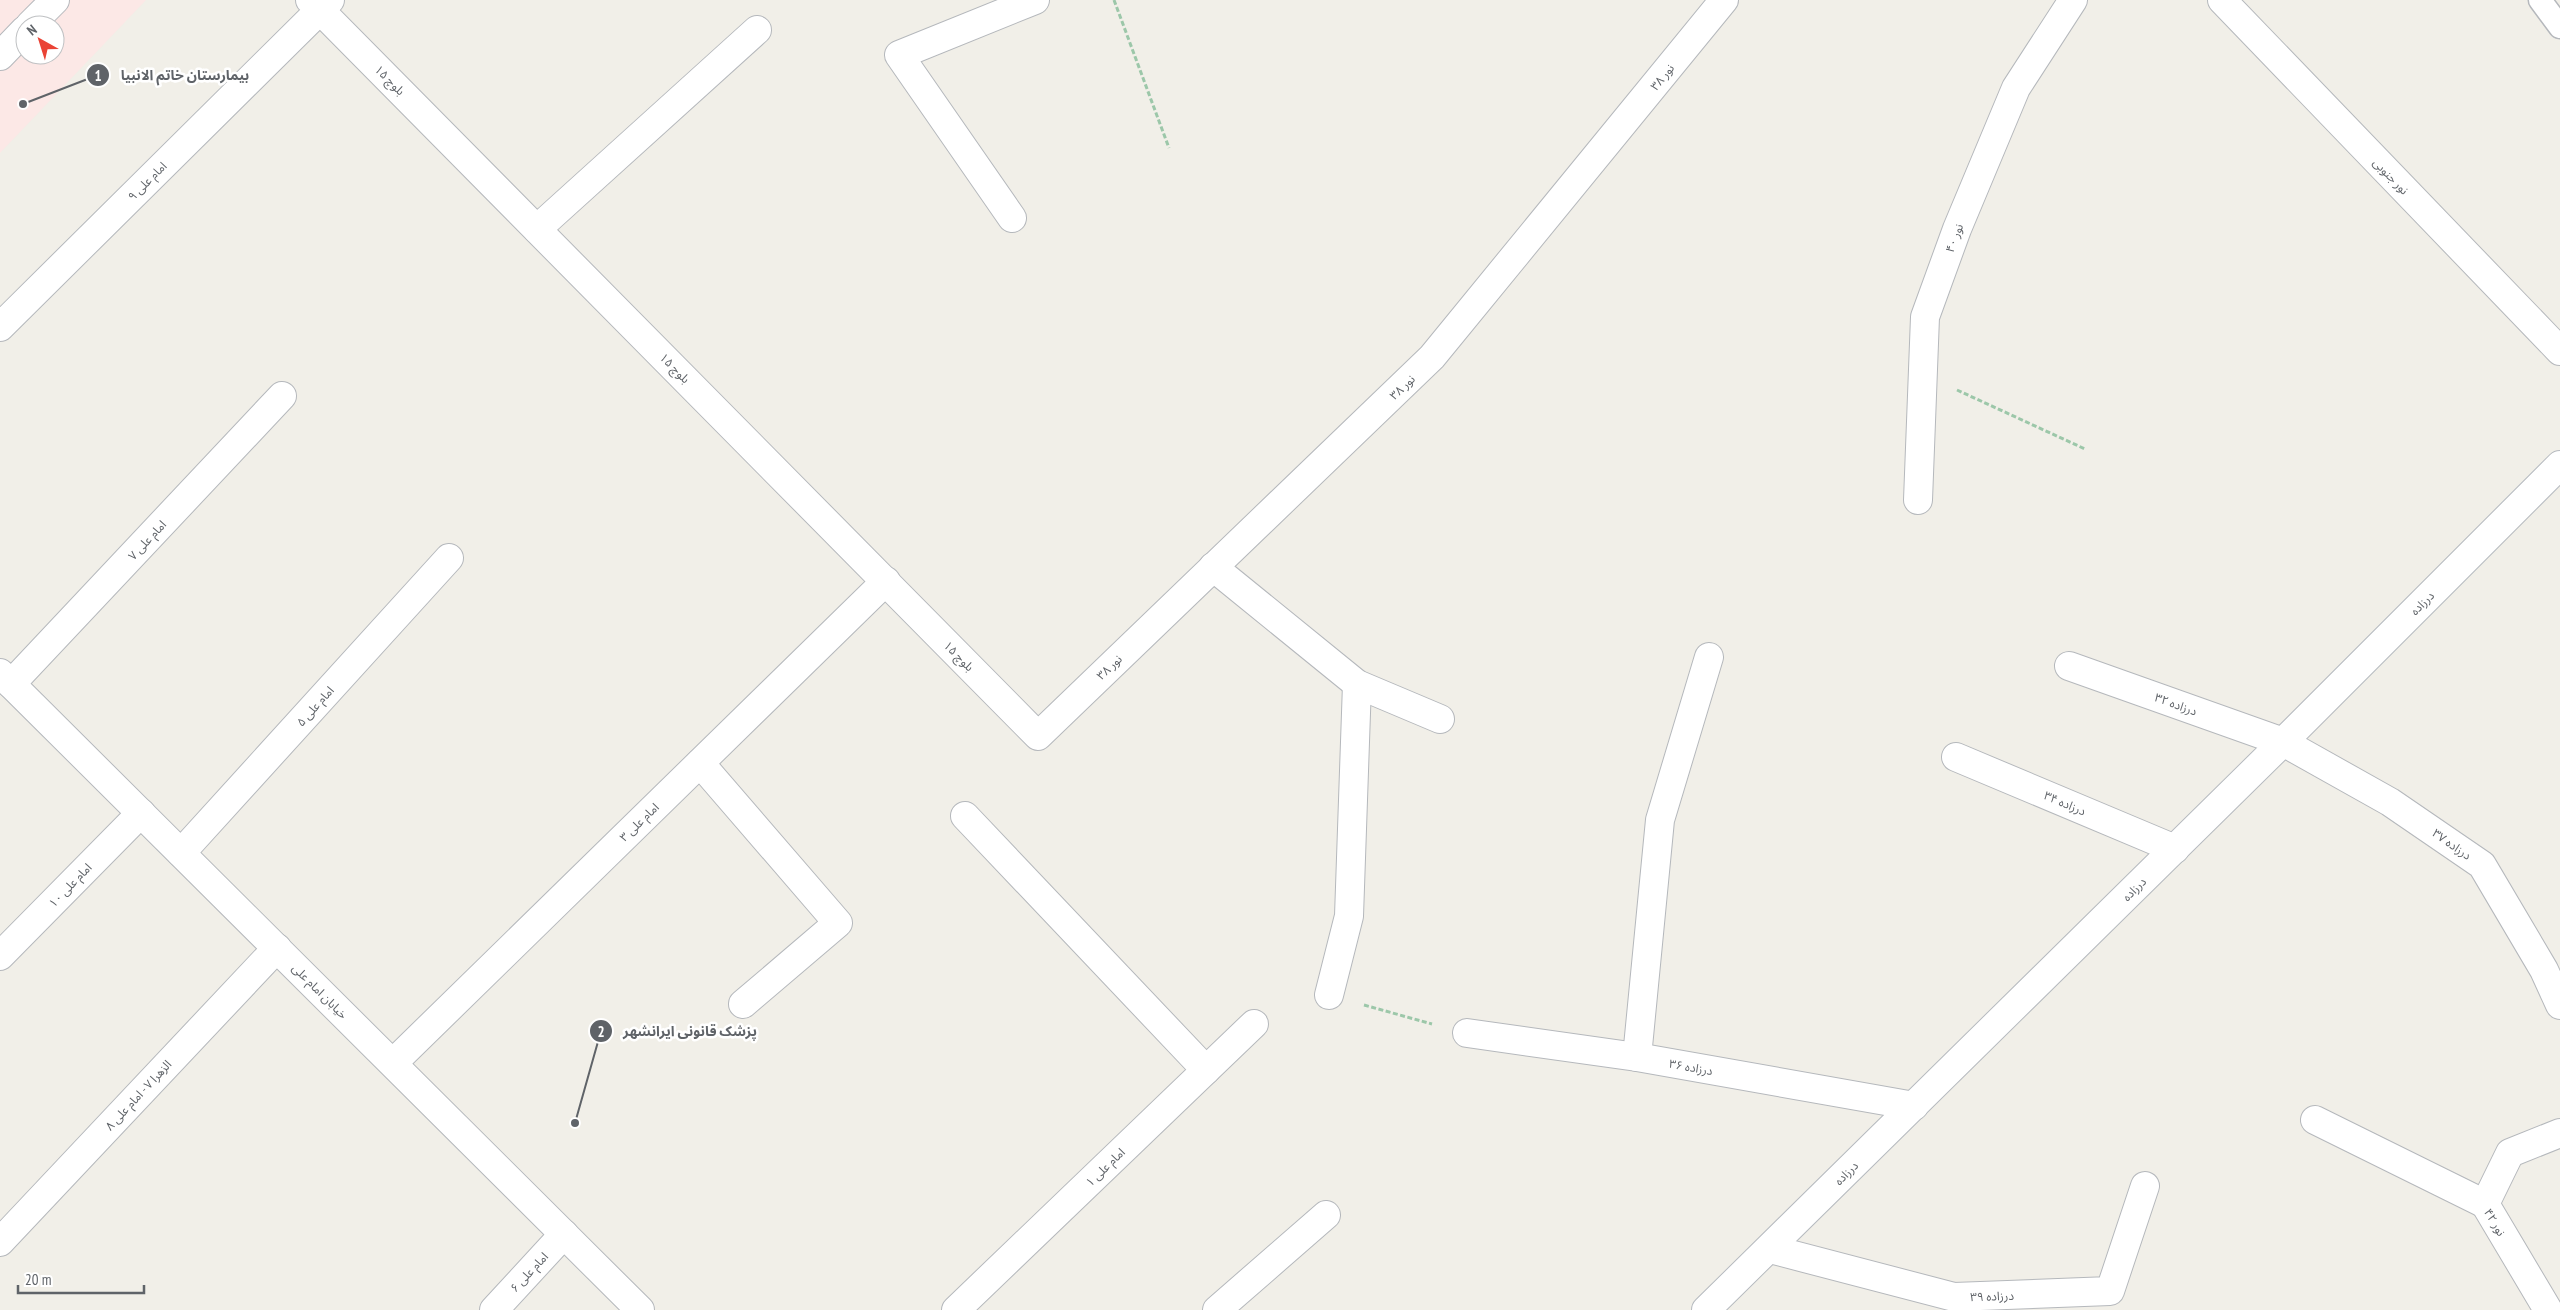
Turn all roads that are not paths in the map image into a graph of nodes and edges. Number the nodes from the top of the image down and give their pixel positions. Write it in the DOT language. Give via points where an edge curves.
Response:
graph roads {
  1 [pos="55,0"];
  2 [pos="1036,0"];
  3 [pos="1724,0"];
  4 [pos="2073,0"];
  5 [pos="2222,0"];
  6 [pos="2540,0"];
  7 [pos="320,3"];
  8 [pos="40,15"];
  9 [pos="2560,27"];
  10 [pos="757,30"];
  11 [pos="15,40"];
  12 [pos="0,56"];
  13 [pos="1012,218"];
  14 [pos="537,229"];
  15 [pos="0,327"];
  16 [pos="2560,351"];
  17 [pos="282,396"];
  18 [pos="2560,465"];
  19 [pos="1918,500"];
  20 [pos="449,558"];
  21 [pos="1213,567"];
  22 [pos="886,581"];
  23 [pos="1709,657"];
  24 [pos="2069,666"];
  25 [pos="6,679"];
  26 [pos="1357,684"];
  27 [pos="1440,719"];
  28 [pos="1038,736"];
  29 [pos="2283,742"];
  30 [pos="1956,757"];
  31 [pos="700,763"];
  32 [pos="141,813"];
  33 [pos="965,816"];
  34 [pos="2175,849"];
  35 [pos="181,853"];
  36 [pos="277,948"];
  37 [pos="0,956"];
  38 [pos="2552,962"];
  39 [pos="1329,995"];
  40 [pos="743,1004"];
  41 [pos="2560,1005"];
  42 [pos="1254,1024"];
  43 [pos="1467,1033"];
  44 [pos="1637,1057"];
  45 [pos="393,1064"];
  46 [pos="1206,1070"];
  47 [pos="1914,1106"];
  48 [pos="2315,1120"];
  49 [pos="2560,1133"];
  50 [pos="2145,1186"];
  51 [pos="2485,1204"];
  52 [pos="1326,1215"];
  53 [pos="564,1234"];
  54 [pos="0,1242"];
  55 [pos="1770,1249"];
  56 [pos="494,1310"];
  57 [pos="640,1310"];
  58 [pos="956,1310"];
  59 [pos="1217,1310"];
  60 [pos="1706,1310"];
  61 [pos="2548,1310"];
  1 -- 8 [label="street"];
  2 -- 13 [label="street" via="899,55"];
  3 -- 21 [label="street, نور ۳۸" via="1432,357"];
  4 -- 19 [label="street, نور ۴۰" via="2016,88 1957,229 1925,317"];
  5 -- 16 [label="street, نور جنوبی"];
  6 -- 9 [label="lane"];
  7 -- 14 [label="street, بلوچ ۱۵"];
  7 -- 15 [label="street, امام علی ۹" via="294,35"];
  10 -- 14 [label="street"];
  11 -- 12 [label="street"];
  14 -- 22 [label="street, بلوچ ۱۵"];
  17 -- 25 [label="street, امام علی ۷"];
  18 -- 29 [label="street, درزاده"];
  20 -- 35 [label="street, امام علی ۵"];
  21 -- 26 [label="street"];
  21 -- 28 [label="street, نور ۳۸"];
  22 -- 28 [label="street, بلوچ ۱۵"];
  22 -- 31 [label="street, امام علی ۳"];
  23 -- 44 [label="street" via="1660,820"];
  24 -- 29 [label="street, درزاده ۳۲"];
  25 -- 32 [label="street, خیابان امام علی"];
  26 -- 27 [label="street"];
  26 -- 39 [label="street" via="1349,916"];
  29 -- 34 [label="street, درزاده"];
  29 -- 38 [label="street, درزاده ۳۷" via="2390,802 2482,865"];
  30 -- 34 [label="street, درزاده ۳۴"];
  31 -- 40 [label="street" via="838,923"];
  31 -- 45 [label="street, امام علی ۳"];
  32 -- 35 [label="street, خیابان امام علی"];
  32 -- 37 [label="street, امام علی ۱۰"];
  33 -- 46 [label="street"];
  34 -- 47 [label="street, درزاده"];
  35 -- 36 [label="street, خیابان امام علی"];
  36 -- 45 [label="street, خیابان امام علی"];
  36 -- 54 [label="street, الزهرا ۷ - امام علی ۸"];
  38 -- 41 [label="street, درزاده ۳۷"];
  42 -- 46 [label="street, امام علی ۱"];
  43 -- 44 [label="street, درزاده ۳۶"];
  44 -- 47 [label="street, درزاده ۳۶"];
  45 -- 53 [label="street, خیابان امام علی"];
  46 -- 58 [label="street, امام علی ۱"];
  47 -- 55 [label="street, درزاده"];
  48 -- 51 [label="street"];
  49 -- 51 [label="street, نور ۴۲" via="2510,1153"];
  50 -- 55 [label="street, درزاده ۳۹" via="2110,1291 1954,1297"];
  51 -- 61 [label="street, نور ۴۲"];
  52 -- 59 [label="street"];
  53 -- 56 [label="street, امام علی ۶"];
  53 -- 57 [label="street, خیابان امام علی"];
  55 -- 60 [label="street, درزاده"];
}
